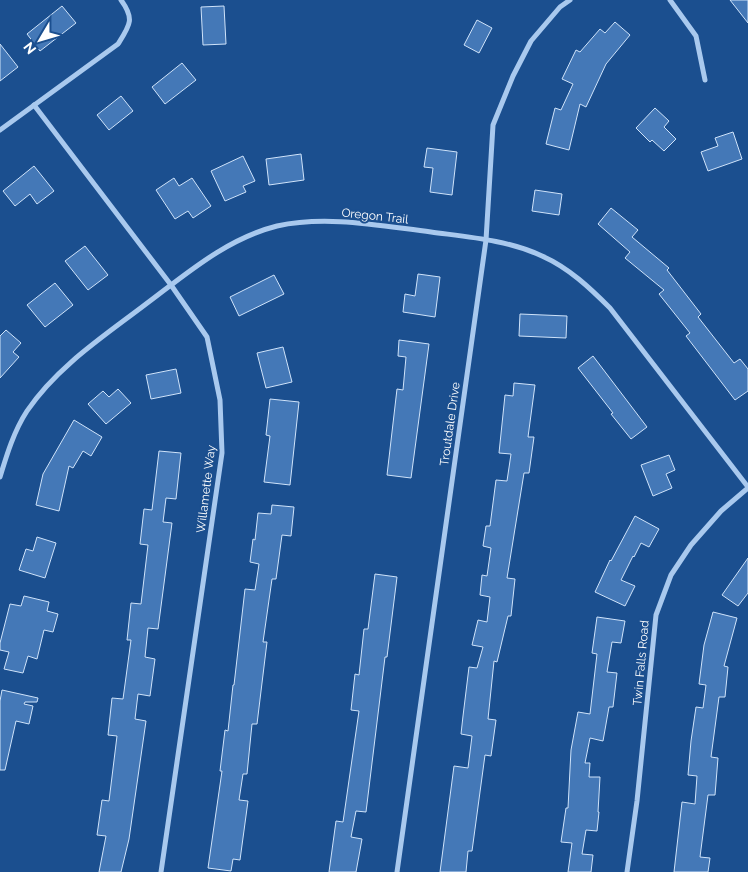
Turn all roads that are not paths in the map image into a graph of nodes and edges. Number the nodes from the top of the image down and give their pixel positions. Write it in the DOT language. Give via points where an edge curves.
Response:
graph roads {
  1 [pos="121,0"];
  2 [pos="570,0"];
  3 [pos="670,0"];
  4 [pos="705,80"];
  5 [pos="34,105"];
  6 [pos="0,130"];
  7 [pos="486,240"];
  8 [pos="171,285"];
  9 [pos="0,477"];
  10 [pos="748,488"];
  11 [pos="161,872"];
  12 [pos="398,872"];
  13 [pos="627,872"];
  1 -- 5 [label="street" via="129,11 130,26 118,44"];
  2 -- 7 [label="street, Troutdale Drive" via="531,41 493,125"];
  3 -- 4 [label="street" via="696,36"];
  5 -- 6 [label="street"];
  5 -- 8 [label="street, Willamette Way"];
  7 -- 8 [label="street, Oregon Trail" via="374,225 298,223 246,236 209,257"];
  7 -- 10 [label="street, Oregon Trail" via="542,256 591,289 610,308"];
  7 -- 12 [label="street, Troutdale Drive"];
  8 -- 9 [label="street, Oregon Trail" via="92,345 49,384 27,411 11,440"];
  8 -- 11 [label="street, Willamette Way" via="207,337 220,400 222,453"];
  10 -- 13 [label="street, Twin Falls Road" via="721,511 691,546 671,575 656,615"];
}
